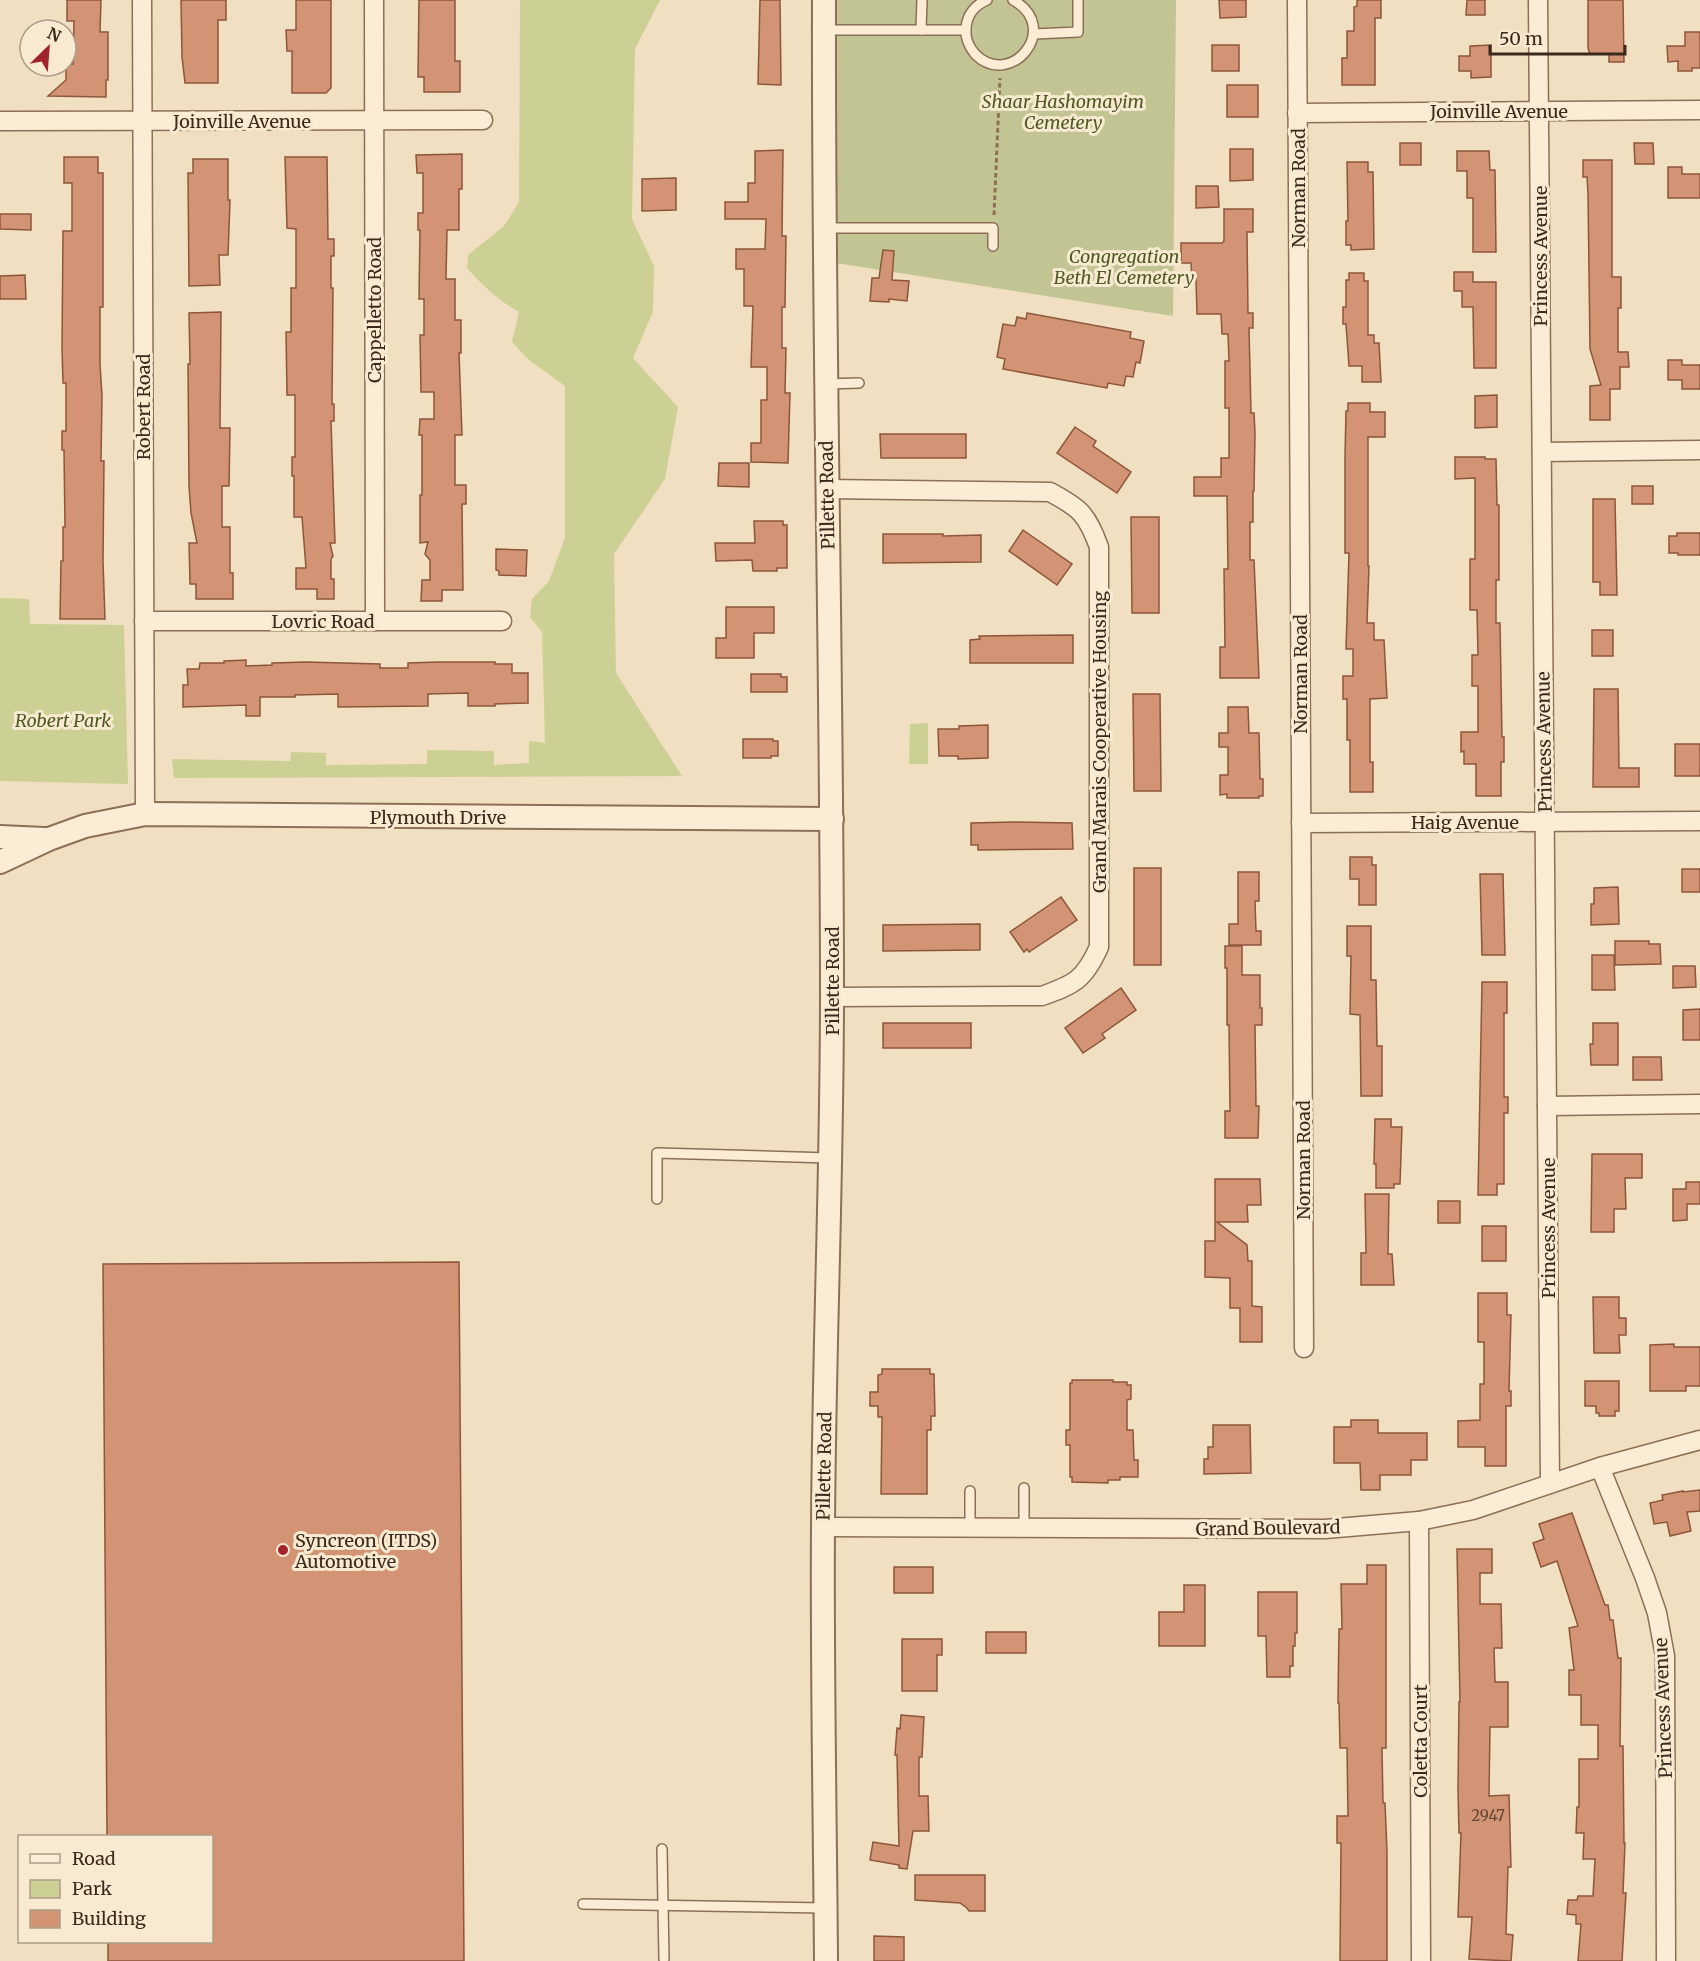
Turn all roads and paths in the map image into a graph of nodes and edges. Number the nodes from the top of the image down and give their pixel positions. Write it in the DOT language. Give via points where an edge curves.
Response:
graph roads {
  1 [pos="142,0"];
  2 [pos="374,0"];
  3 [pos="824,0"];
  4 [pos="922,0"];
  5 [pos="987,0"];
  6 [pos="1013,0"];
  7 [pos="1078,0"];
  8 [pos="1297,0"];
  9 [pos="1538,0"];
  10 [pos="824,30"];
  11 [pos="921,30"];
  12 [pos="966,30"];
  13 [pos="1034,34"];
  14 [pos="1000,64"];
  15 [pos="1700,110"];
  16 [pos="1539,111"];
  17 [pos="1297,113"];
  18 [pos="483,120"];
  19 [pos="0,121"];
  20 [pos="142,121"];
  21 [pos="374,121"];
  22 [pos="824,228"];
  23 [pos="993,228"];
  24 [pos="993,246"];
  25 [pos="859,383"];
  26 [pos="826,384"];
  27 [pos="1700,450"];
  28 [pos="1542,452"];
  29 [pos="827,489"];
  30 [pos="144,621"];
  31 [pos="375,621"];
  32 [pos="502,621"];
  33 [pos="145,814"];
  34 [pos="832,819"];
  35 [pos="1700,821"];
  36 [pos="1545,822"];
  37 [pos="1301,823"];
  38 [pos="0,837"];
  39 [pos="49,839"];
  40 [pos="0,862"];
  41 [pos="832,997"];
  42 [pos="1700,1104"];
  43 [pos="1547,1106"];
  44 [pos="831,1158"];
  45 [pos="657,1199"];
  46 [pos="1304,1348"];
  47 [pos="1700,1440"];
  48 [pos="1600,1467"];
  49 [pos="1550,1484"];
  50 [pos="1024,1488"];
  51 [pos="970,1491"];
  52 [pos="1419,1521"];
  53 [pos="823,1527"];
  54 [pos="970,1528"];
  55 [pos="1024,1528"];
  56 [pos="662,1848"];
  57 [pos="583,1904"];
  58 [pos="663,1905"];
  59 [pos="826,1908"];
  60 [pos="664,1959"];
  61 [pos="826,1961"];
  62 [pos="1421,1961"];
  63 [pos="1666,1961"];
  1 -- 20 [label="street, Robert Road"];
  2 -- 21 [label="street, Cappelletto Road"];
  3 -- 10 [label="street, Pillette Road"];
  4 -- 11 [label="lane"];
  5 -- 12 [label="lane" via="973,10"];
  6 -- 13 [label="lane" via="1028,13"];
  7 -- 13 [label="lane" via="1078,32"];
  8 -- 17 [label="street, Norman Road"];
  9 -- 16 [label="street, Princess Avenue"];
  10 -- 11 [label="lane"];
  10 -- 22 [label="street, Pillette Road"];
  11 -- 12 [label="lane"];
  12 -- 14 [label="lane" via="973,52 982,60"];
  13 -- 14 [label="lane" via="1024,55"];
  14 -- 23 [label="path"];
  15 -- 16 [label="street, Joinville Avenue"];
  16 -- 17 [label="street, Joinville Avenue"];
  16 -- 28 [label="street, Princess Avenue"];
  17 -- 37 [label="street, Norman Road"];
  18 -- 21 [label="street, Joinville Avenue"];
  19 -- 20 [label="street, Joinville Avenue"];
  20 -- 21 [label="street, Joinville Avenue"];
  20 -- 30 [label="street, Robert Road"];
  21 -- 31 [label="street, Cappelletto Road"];
  22 -- 23 [label="lane"];
  22 -- 26 [label="street, Pillette Road"];
  23 -- 24 [label="lane"];
  25 -- 26 [label="lane"];
  26 -- 29 [label="street, Pillette Road"];
  27 -- 28 [label="street"];
  28 -- 36 [label="street, Princess Avenue"];
  29 -- 34 [label="street, Pillette Road"];
  29 -- 41 [label="street, Grand Marais Cooperative Housing" via="1050,492 1072,504 1090,523 1099,547 1099,947 1089,969 1072,985 1042,996"];
  30 -- 31 [label="street, Lovric Road"];
  30 -- 33 [label="street, Robert Road"];
  31 -- 32 [label="street, Lovric Road"];
  33 -- 34 [label="street, Plymouth Drive"];
  33 -- 39 [label="street, Plymouth Drive" via="85,826"];
  34 -- 41 [label="street, Pillette Road"];
  35 -- 36 [label="street, Haig Avenue"];
  36 -- 37 [label="street, Haig Avenue"];
  36 -- 43 [label="street, Princess Avenue"];
  37 -- 46 [label="street, Norman Road"];
  38 -- 39 [label="street, Plymouth Drive"];
  39 -- 40 [label="street, Plymouth Drive"];
  41 -- 44 [label="street, Pillette Road"];
  42 -- 43 [label="street"];
  43 -- 49 [label="street, Princess Avenue"];
  44 -- 45 [label="lane" via="657,1153"];
  44 -- 53 [label="street, Pillette Road"];
  47 -- 48 [label="street, Grand Boulevard"];
  48 -- 49 [label="street, Grand Boulevard"];
  48 -- 63 [label="street, Princess Avenue" via="1658,1613 1665,1656"];
  49 -- 52 [label="street, Grand Boulevard" via="1473,1510"];
  50 -- 55 [label="lane"];
  51 -- 54 [label="lane"];
  52 -- 55 [label="street, Grand Boulevard" via="1324,1529"];
  52 -- 62 [label="street, Coletta Court"];
  53 -- 54 [label="street, Grand Boulevard"];
  53 -- 59 [label="street, Pillette Road"];
  54 -- 55 [label="street, Grand Boulevard"];
  56 -- 58 [label="lane"];
  57 -- 58 [label="lane"];
  58 -- 59 [label="lane"];
  58 -- 60 [label="lane"];
  59 -- 61 [label="street, Pillette Road"];
}
